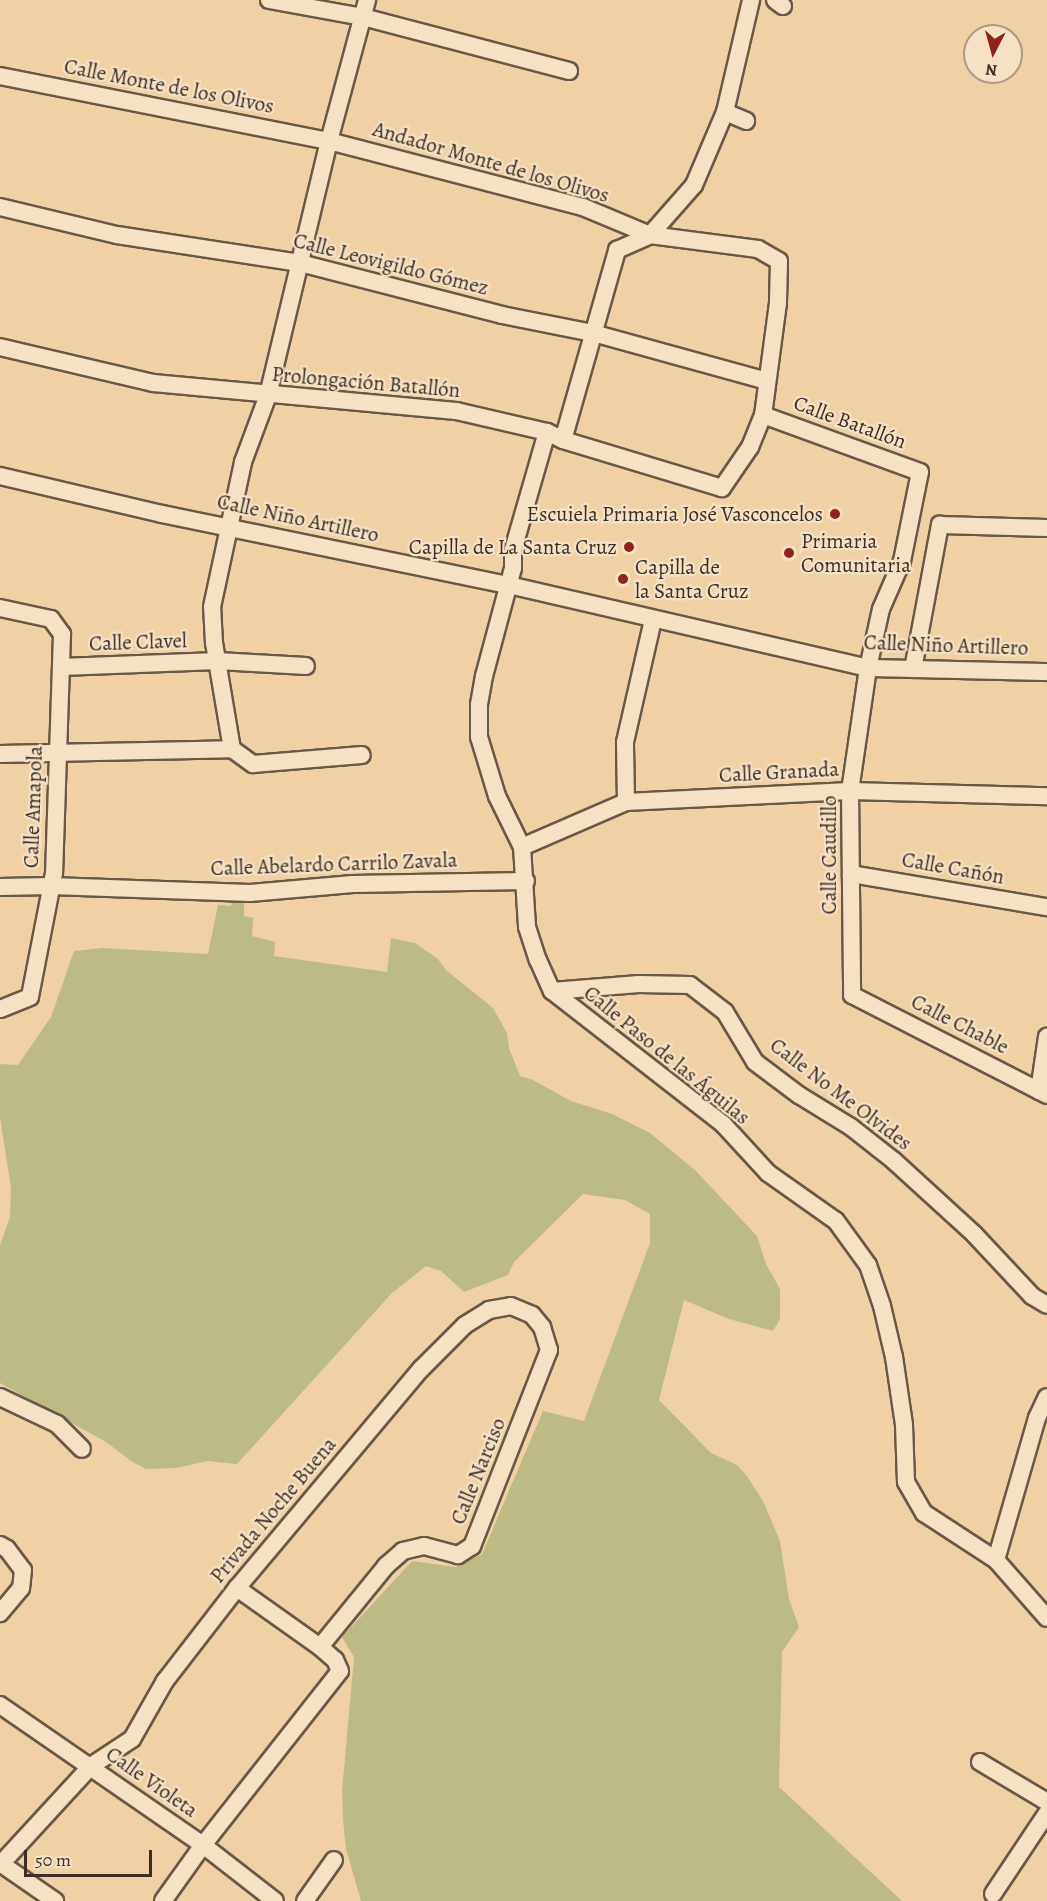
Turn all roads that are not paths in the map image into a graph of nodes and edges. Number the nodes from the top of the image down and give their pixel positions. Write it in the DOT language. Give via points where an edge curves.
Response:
graph roads {
  1 [pos="269,0"];
  2 [pos="751,0"];
  3 [pos="365,8"];
  4 [pos="569,71"];
  5 [pos="0,76"];
  6 [pos="725,112"];
  7 [pos="746,121"];
  8 [pos="329,141"];
  9 [pos="0,207"];
  10 [pos="650,235"];
  11 [pos="300,263"];
  12 [pos="593,333"];
  13 [pos="0,347"];
  14 [pos="767,381"];
  15 [pos="268,395"];
  16 [pos="763,415"];
  17 [pos="547,432"];
  18 [pos="563,440"];
  19 [pos="921,472"];
  20 [pos="0,476"];
  21 [pos="227,527"];
  22 [pos="1047,528"];
  23 [pos="509,585"];
  24 [pos="0,608"];
  25 [pos="653,620"];
  26 [pos="218,661"];
  27 [pos="306,666"];
  28 [pos="60,668"];
  29 [pos="868,668"];
  30 [pos="912,669"];
  31 [pos="1047,672"];
  32 [pos="232,749"];
  33 [pos="0,754"];
  34 [pos="58,754"];
  35 [pos="362,755"];
  36 [pos="850,791"];
  37 [pos="1047,796"];
  38 [pos="626,802"];
  39 [pos="522,848"];
  40 [pos="851,874"];
  41 [pos="526,881"];
  42 [pos="51,886"];
  43 [pos="0,887"];
  44 [pos="1047,907"];
  45 [pos="552,991"];
  46 [pos="852,995"];
  47 [pos="0,1010"];
  48 [pos="1047,1037"];
  49 [pos="1043,1093"];
  50 [pos="1047,1305"];
  51 [pos="511,1306"];
  52 [pos="0,1397"];
  53 [pos="1047,1397"];
  54 [pos="1042,1421"];
  55 [pos="82,1449"];
  56 [pos="0,1545"];
  57 [pos="996,1560"];
  58 [pos="237,1588"];
  59 [pos="0,1613"];
  60 [pos="1047,1618"];
  61 [pos="320,1647"];
  62 [pos="0,1705"];
  63 [pos="980,1762"];
  64 [pos="91,1766"];
  65 [pos="1047,1802"];
  66 [pos="1047,1813"];
  67 [pos="202,1845"];
  68 [pos="334,1860"];
  69 [pos="0,1864"];
  70 [pos="993,1894"];
  71 [pos="55,1901"];
  72 [pos="163,1901"];
  73 [pos="275,1901"];
  74 [pos="306,1901"];
  1 -- 3 [label="street"];
  2 -- 6 [label="street"];
  3 -- 4 [label="street"];
  3 -- 8 [label="street"];
  5 -- 8 [label="street, Calle Monte de los Olivos"];
  6 -- 7 [label="street"];
  6 -- 10 [label="street" via="694,185"];
  8 -- 10 [label="street, Andador Monte de los Olivos" via="583,207"];
  8 -- 11 [label="street"];
  9 -- 11 [label="street, Calle Leovigildo Gómez" via="117,235"];
  10 -- 12 [label="street" via="617,250"];
  10 -- 14 [label="street, Andador Monte de los Olivos" via="758,249 779,261"];
  11 -- 12 [label="street, Calle Leovigildo Gómez" via="502,315"];
  11 -- 15 [label="street"];
  12 -- 14 [label="street, Calle Leovigildo Gómez"];
  12 -- 18 [label="street"];
  13 -- 15 [label="street, Prolongación Batallón" via="153,383"];
  14 -- 16 [label="street"];
  15 -- 17 [label="street, Prolongación Batallón" via="456,411"];
  15 -- 21 [label="street" via="243,462"];
  16 -- 18 [label="street, Prolongación Batallón" via="750,447 722,488"];
  16 -- 19 [label="street, Calle Batallón"];
  17 -- 18 [label="street, Prolongación Batallón"];
  17 -- 23 [label="street, Calle Paso de las Águilas" via="513,550"];
  19 -- 29 [label="street, Calle Caudillo" via="902,561 881,609"];
  20 -- 21 [label="street, Calle Niño Artillero"];
  21 -- 23 [label="street, Calle Niño Artillero"];
  21 -- 26 [label="street" via="212,606"];
  22 -- 30 [label="street" via="940,525"];
  23 -- 25 [label="street, Calle Niño Artillero"];
  23 -- 39 [label="street, Calle Paso de las Águilas" via="484,675 479,737 497,796"];
  24 -- 28 [label="street, Calle Amapola" via="51,619 62,634"];
  25 -- 29 [label="street, Calle Niño Artillero"];
  25 -- 38 [label="street" via="625,742"];
  26 -- 27 [label="street, Calle Clavel"];
  26 -- 28 [label="street, Calle Clavel"];
  26 -- 32 [label="street"];
  28 -- 34 [label="street, Calle Amapola"];
  29 -- 30 [label="street, Calle Niño Artillero"];
  29 -- 36 [label="street, Calle Caudillo"];
  30 -- 31 [label="street, Calle Niño Artillero"];
  32 -- 34 [label="street"];
  32 -- 35 [label="street" via="253,764"];
  33 -- 34 [label="street"];
  34 -- 42 [label="street, Calle Amapola"];
  36 -- 37 [label="street, Calle Granada"];
  36 -- 38 [label="street, Calle Granada"];
  36 -- 40 [label="street, Calle Caudillo"];
  38 -- 39 [label="street, Calle Granada"];
  39 -- 41 [label="street, Calle Paso de las Águilas"];
  40 -- 44 [label="street, Calle Cañón"];
  40 -- 46 [label="street, Calle Caudillo"];
  41 -- 42 [label="street, Calle Abelardo Carrilo Zavala" via="353,884 250,893"];
  41 -- 45 [label="street, Calle Paso de las Águilas" via="527,927"];
  42 -- 43 [label="street, Calle Abelardo Carrilo Zavala"];
  42 -- 47 [label="street, Calle Amapola" via="30,997"];
  45 -- 50 [label="street, Calle No Me Olvides" via="639,984 690,985 724,1012 755,1062 893,1160 974,1234 1032,1296"];
  45 -- 57 [label="street, Calle Paso de las Águilas" via="723,1124 768,1173 836,1221 868,1265 882,1306 904,1425 906,1482 924,1513"];
  46 -- 49 [label="street, Calle Chable"];
  48 -- 49 [label="street"];
  51 -- 58 [label="street, Privada Noche Buena" via="489,1310 465,1325 436,1354"];
  51 -- 61 [label="street, Calle Narciso" via="532,1315 542,1327 549,1350 472,1546 458,1555 424,1546 404,1551 386,1566"];
  52 -- 55 [label="street" via="57,1424"];
  53 -- 54 [label="street"];
  54 -- 57 [label="street"];
  56 -- 59 [label="street" via="23,1570 21,1588"];
  57 -- 60 [label="street, Calle Paso de las Águilas"];
  58 -- 61 [label="street"];
  58 -- 64 [label="street, Privada Noche Buena" via="165,1681 132,1739"];
  61 -- 67 [label="street" via="335,1660 340,1671"];
  62 -- 64 [label="street, Calle Violeta"];
  63 -- 65 [label="street"];
  64 -- 67 [label="street, Calle Violeta"];
  64 -- 69 [label="street, Privada Noche Buena"];
  66 -- 70 [label="street"];
  67 -- 72 [label="street"];
  67 -- 73 [label="street, Calle Violeta"];
  68 -- 74 [label="street"];
  69 -- 71 [label="street"];
}
